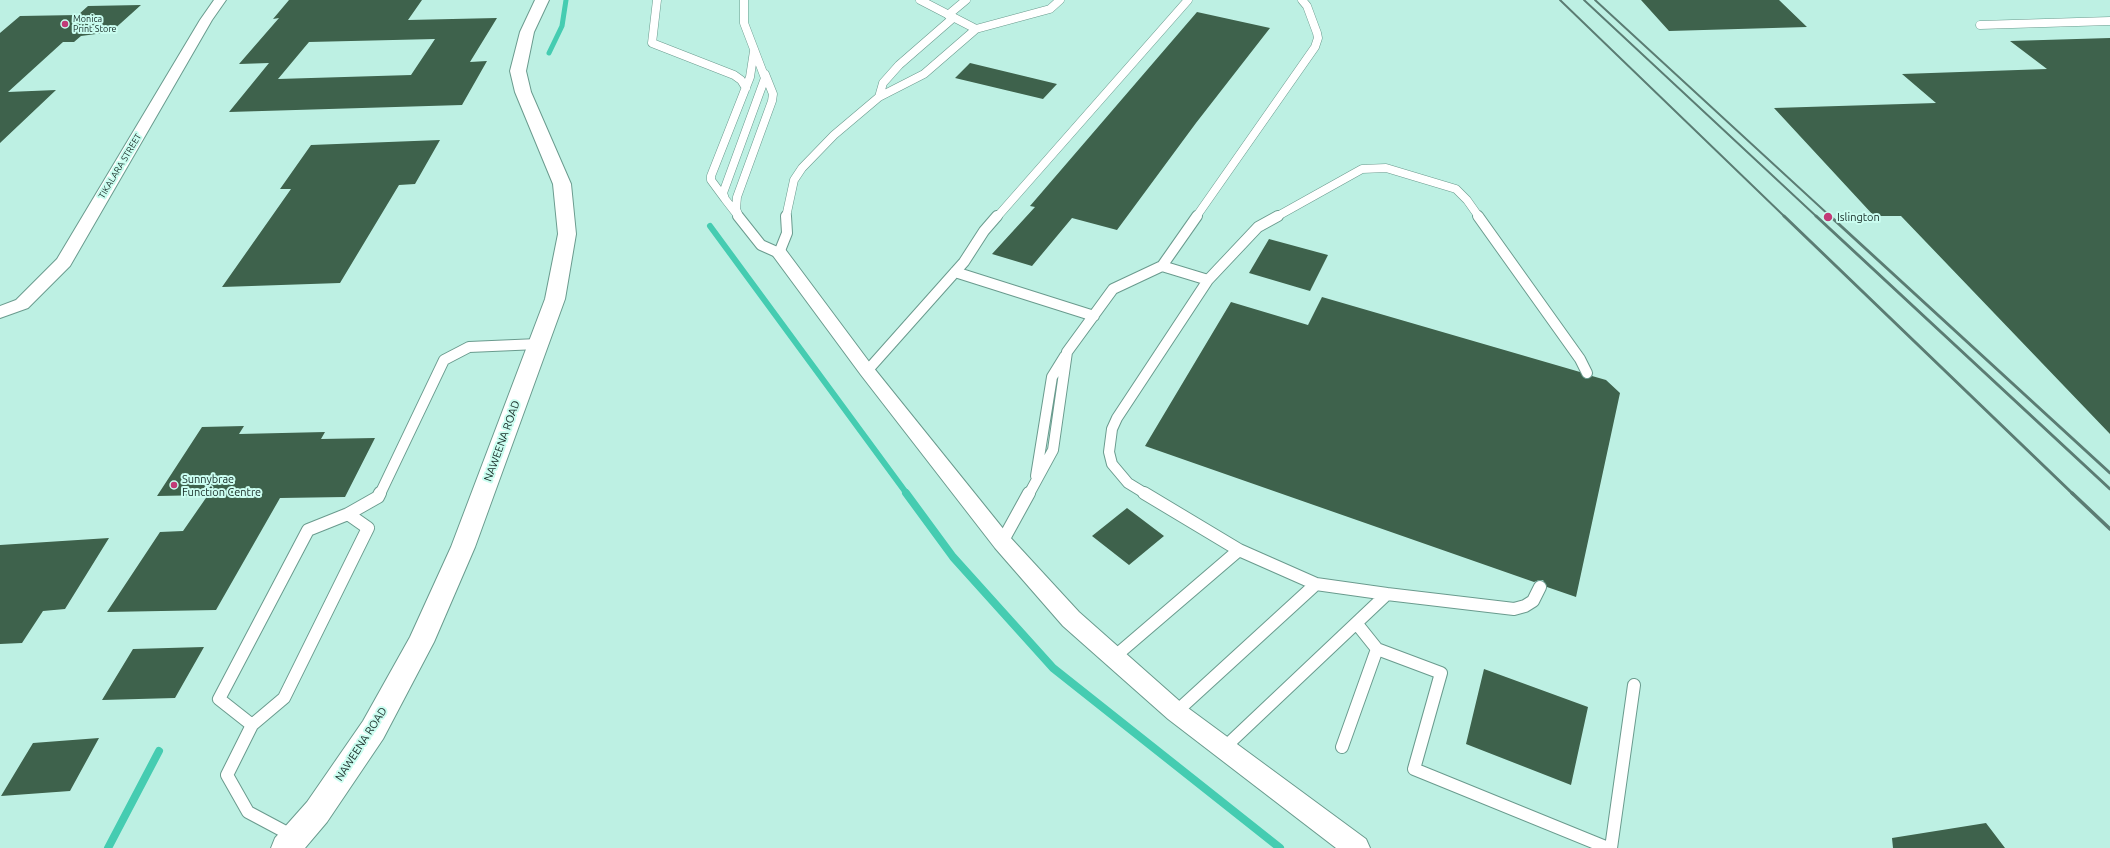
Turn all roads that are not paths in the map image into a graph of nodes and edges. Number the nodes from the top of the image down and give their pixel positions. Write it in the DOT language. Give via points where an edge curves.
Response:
graph roads {
  1 [pos="220,0"];
  2 [pos="542,0"];
  3 [pos="657,0"];
  4 [pos="744,0"];
  5 [pos="920,0"];
  6 [pos="966,0"];
  7 [pos="1060,0"];
  8 [pos="1188,0"];
  9 [pos="1302,0"];
  10 [pos="951,16"];
  11 [pos="2110,21"];
  12 [pos="1980,25"];
  13 [pos="976,29"];
  14 [pos="754,48"];
  15 [pos="764,73"];
  16 [pos="746,88"];
  17 [pos="879,97"];
  18 [pos="725,199"];
  19 [pos="738,216"];
  20 [pos="779,253"];
  21 [pos="1162,266"];
  22 [pos="955,272"];
  23 [pos="1208,280"];
  24 [pos="0,312"];
  25 [pos="1094,316"];
  26 [pos="538,344"];
  27 [pos="1067,352"];
  28 [pos="868,371"];
  29 [pos="1587,374"];
  30 [pos="1034,484"];
  31 [pos="348,514"];
  32 [pos="1002,542"];
  33 [pos="1239,550"];
  34 [pos="1316,584"];
  35 [pos="1540,587"];
  36 [pos="1387,594"];
  37 [pos="1357,624"];
  38 [pos="1377,649"];
  39 [pos="1113,658"];
  40 [pos="1634,685"];
  41 [pos="1176,712"];
  42 [pos="252,725"];
  43 [pos="1342,747"];
  44 [pos="1224,748"];
  45 [pos="290,843"];
  46 [pos="1357,848"];
  47 [pos="1608,848"];
  48 [pos="1611,848"];
  1 -- 24 [label="street, TIKALARA STREET" via="64,262 22,304"];
  2 -- 26 [label="street, NAWEENA ROAD" via="527,32 518,71 523,92 562,184 567,234 555,299"];
  3 -- 16 [label="lane" via="652,43 734,75"];
  4 -- 14 [label="lane" via="744,23"];
  5 -- 10 [label="lane"];
  6 -- 10 [label="lane"];
  7 -- 13 [label="lane" via="1050,9"];
  8 -- 22 [label="lane" via="984,231"];
  9 -- 21 [label="lane" via="1307,6 1317,33 1317,43"];
  10 -- 13 [label="lane"];
  10 -- 17 [label="lane" via="899,65 883,84"];
  11 -- 12 [label="lane"];
  13 -- 17 [label="lane" via="924,74"];
  14 -- 15 [label="lane"];
  14 -- 16 [label="lane" via="753,66"];
  15 -- 18 [label="lane" via="763,87 724,188"];
  15 -- 19 [label="lane" via="773,94 736,202"];
  16 -- 18 [label="lane" via="711,176 711,180"];
  17 -- 20 [label="lane" via="834,135 798,174 789,195 787,233"];
  18 -- 19 [label="lane"];
  19 -- 20 [label="lane" via="761,245"];
  20 -- 28 [label="street"];
  21 -- 23 [label="lane"];
  21 -- 25 [label="lane" via="1112,290"];
  22 -- 25 [label="lane"];
  22 -- 28 [label="lane"];
  23 -- 29 [label="lane" via="1258,228 1362,168 1395,170 1447,185 1456,189 1467,200 1580,358"];
  23 -- 33 [label="lane" via="1117,418 1112,429 1110,452 1112,464 1128,483"];
  25 -- 27 [label="lane"];
  26 -- 31 [label="lane" via="468,348 444,360 378,497"];
  26 -- 45 [label="street, NAWEENA ROAD" via="463,548 421,642 373,730 317,812"];
  27 -- 30 [label="lane" via="1052,377"];
  27 -- 30 [label="lane" via="1053,450"];
  28 -- 32 [label="street"];
  30 -- 32 [label="lane"];
  31 -- 42 [label="lane" via="368,528 284,698"];
  31 -- 42 [label="lane" via="308,530 219,699"];
  32 -- 39 [label="street" via="1071,619"];
  33 -- 34 [label="lane"];
  33 -- 39 [label="lane"];
  34 -- 36 [label="lane"];
  34 -- 41 [label="lane"];
  35 -- 36 [label="lane" via="1533,601 1514,609"];
  36 -- 37 [label="lane"];
  37 -- 38 [label="lane"];
  37 -- 44 [label="lane"];
  38 -- 43 [label="lane"];
  38 -- 47 [label="lane" via="1440,672 1414,769"];
  39 -- 41 [label="street"];
  40 -- 48 [label="lane"];
  41 -- 44 [label="street"];
  42 -- 45 [label="lane" via="227,774 248,812"];
  44 -- 46 [label="street"];
}
